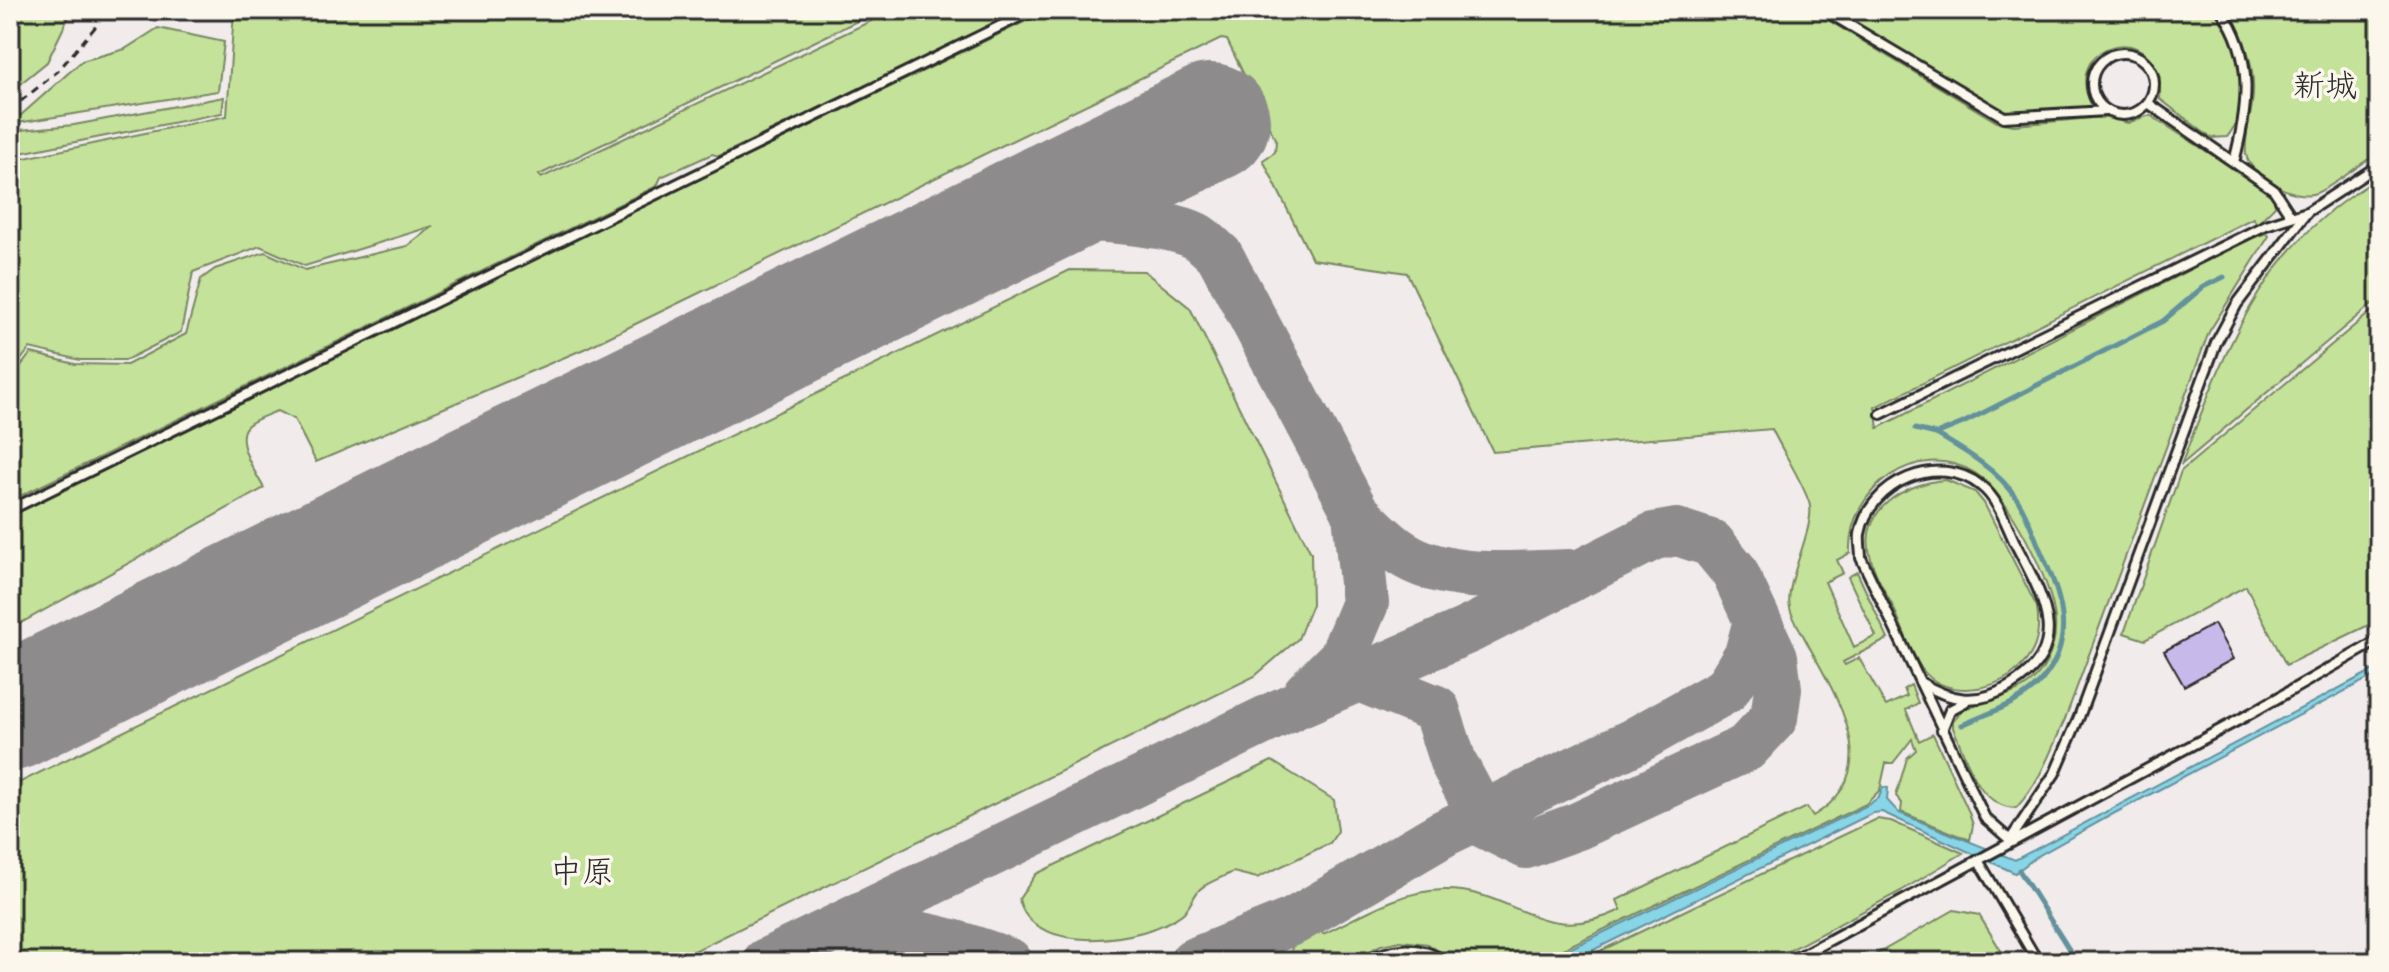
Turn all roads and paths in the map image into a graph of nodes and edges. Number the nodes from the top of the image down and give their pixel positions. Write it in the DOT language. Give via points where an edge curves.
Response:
graph roads {
  1 [pos="1033,10"];
  2 [pos="1824,10"];
  3 [pos="2221,10"];
  4 [pos="97,25"];
  5 [pos="2148,103"];
  6 [pos="10,110"];
  7 [pos="2106,111"];
  8 [pos="2234,162"];
  9 [pos="2379,165"];
  10 [pos="2307,212"];
  11 [pos="2291,216"];
  12 [pos="1881,414"];
  13 [pos="10,510"];
  14 [pos="2379,640"];
  15 [pos="1920,682"];
  16 [pos="1965,701"];
  17 [pos="1942,730"];
  18 [pos="2010,840"];
  19 [pos="1978,860"];
  20 [pos="1361,962"];
  21 [pos="1446,962"];
  22 [pos="1789,962"];
  23 [pos="2038,962"];
  1 -- 13 [label="lane"];
  2 -- 7 [label="lane" via="2004,117"];
  3 -- 8 [label="lane" via="2240,42 2246,67"];
  4 -- 6 [label="path" via="58,71"];
  5 -- 7 [label="lane" via="2125,116"];
  5 -- 7 [label="lane" via="2154,88 2150,68 2133,54 2113,54 2092,75 2093,95"];
  5 -- 8 [label="lane"];
  8 -- 11 [label="lane" via="2274,190"];
  9 -- 10 [label="lane"];
  10 -- 11 [label="lane"];
  10 -- 18 [label="lane" via="2237,304 2216,343 2079,717 2055,773"];
  11 -- 12 [label="lane"];
  14 -- 18 [label="lane"];
  15 -- 16 [label="lane" via="1942,696"];
  15 -- 16 [label="lane" via="1861,558 1860,534 1877,499 1892,486 1908,476 1948,472 1982,486 1995,503 2047,607 2049,628 2039,661 2027,675 2008,688"];
  15 -- 17 [label="lane"];
  16 -- 17 [label="lane" via="1950,710"];
  17 -- 18 [label="lane" via="1985,818"];
  18 -- 19 [label="lane"];
  19 -- 22 [label="lane"];
  19 -- 23 [label="lane"];
  20 -- 21 [label="lane" via="1396,949 1427,949"];
}
